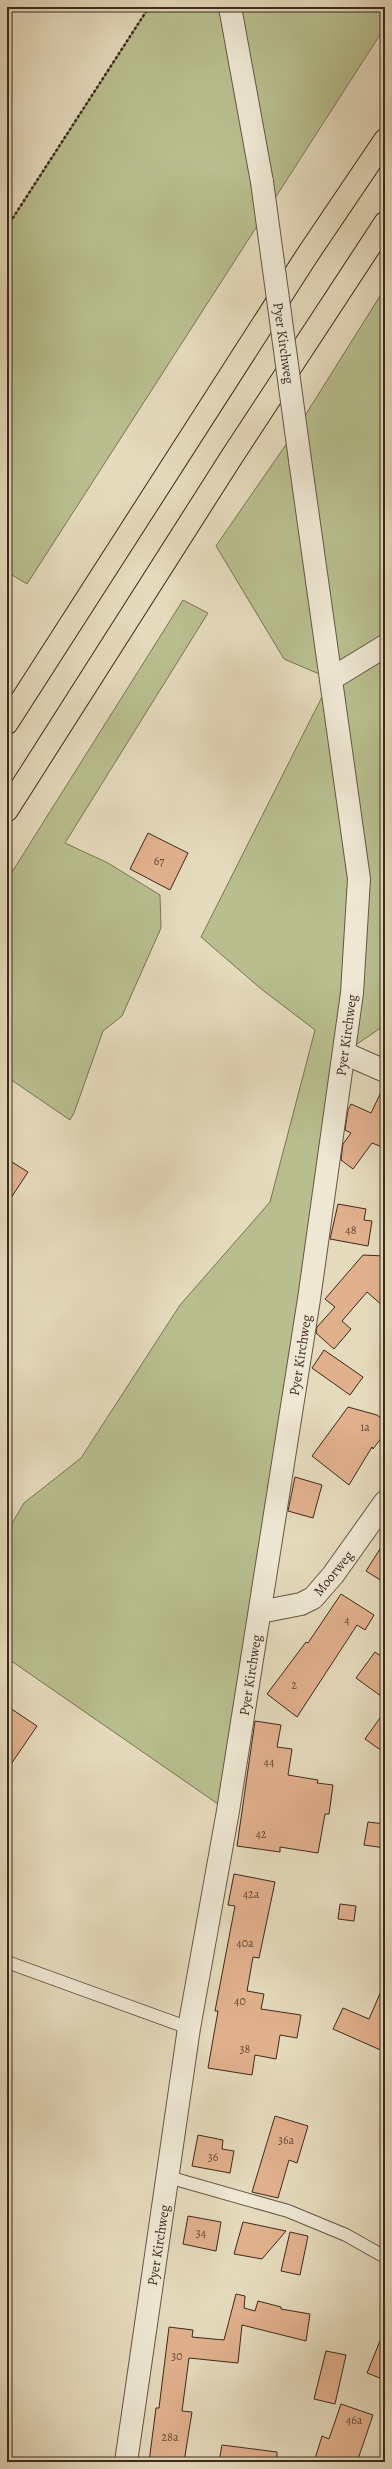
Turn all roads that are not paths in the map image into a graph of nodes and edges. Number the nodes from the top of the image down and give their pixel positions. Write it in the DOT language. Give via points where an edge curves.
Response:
graph roads {
  1 [pos="230,7"];
  2 [pos="385,140"];
  3 [pos="385,223"];
  4 [pos="385,646"];
  5 [pos="331,679"];
  6 [pos="7,722"];
  7 [pos="7,810"];
  8 [pos="344,1053"];
  9 [pos="385,1070"];
  10 [pos="385,1502"];
  11 [pos="260,1612"];
  12 [pos="7,1962"];
  13 [pos="189,2028"];
  14 [pos="168,2177"];
  15 [pos="385,2257"];
  16 [pos="126,2462"];
  1 -- 5 [label="street, Pyer Kirchweg, bridge" via="262,182"];
  2 -- 6 [label="highway" via="302,264"];
  3 -- 7 [label="highway"];
  4 -- 5 [label="street"];
  5 -- 8 [label="street, Pyer Kirchweg" via="359,879 352,993"];
  8 -- 9 [label="street"];
  8 -- 11 [label="street, Pyer Kirchweg"];
  10 -- 11 [label="street, Moorweg" via="333,1575 313,1598 301,1604"];
  11 -- 13 [label="street, Pyer Kirchweg"];
  12 -- 13 [label="lane"];
  13 -- 14 [label="street, Pyer Kirchweg"];
  14 -- 15 [label="lane" via="288,2211 346,2235"];
  14 -- 16 [label="street, Pyer Kirchweg"];
}
